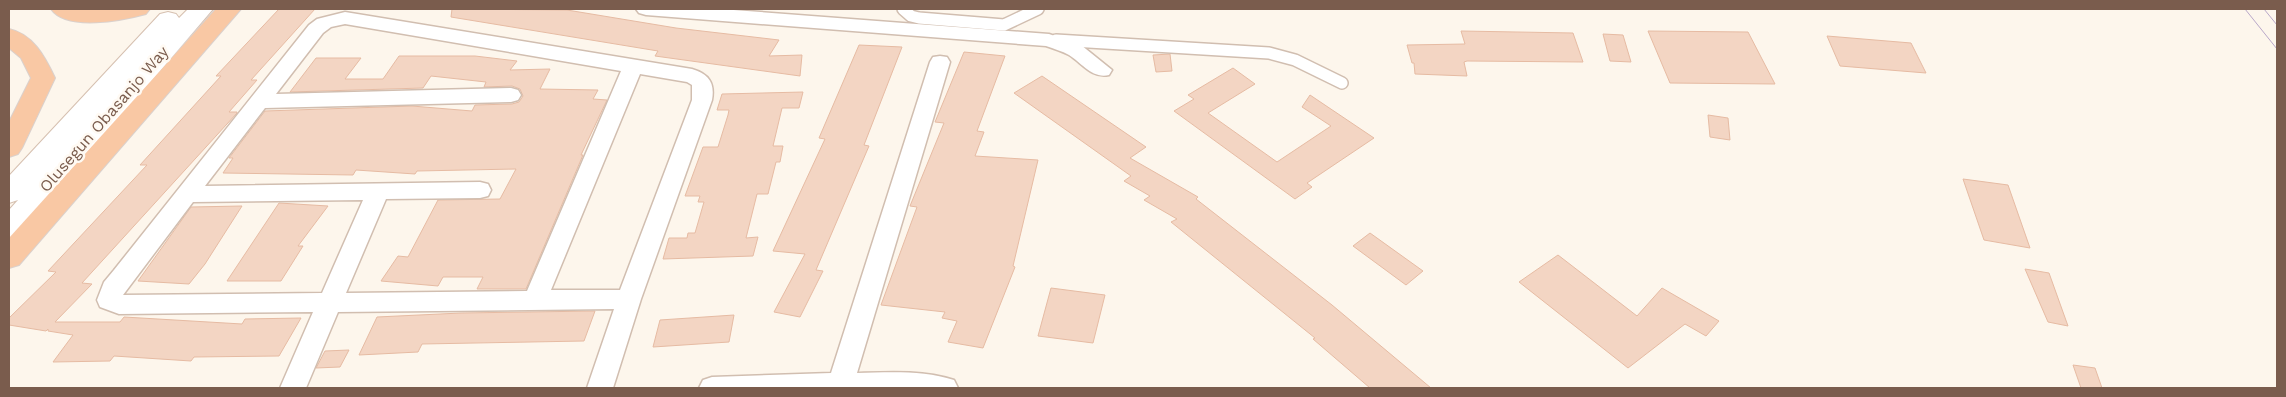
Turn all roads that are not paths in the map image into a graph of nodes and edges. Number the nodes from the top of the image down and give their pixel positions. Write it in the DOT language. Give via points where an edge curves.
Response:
graph roads {
  1 [pos="64,9"];
  2 [pos="138,9"];
  3 [pos="177,9"];
  4 [pos="201,9"];
  5 [pos="229,9"];
  6 [pos="646,9"];
  7 [pos="903,9"];
  8 [pos="1038,9"];
  9 [pos="9,36"];
  10 [pos="1049,40"];
  11 [pos="940,62"];
  12 [pos="633,66"];
  13 [pos="1102,70"];
  14 [pos="1342,84"];
  15 [pos="511,95"];
  16 [pos="260,100"];
  17 [pos="9,146"];
  18 [pos="480,190"];
  19 [pos="378,191"];
  20 [pos="9,193"];
  21 [pos="186,194"];
  22 [pos="9,229"];
  23 [pos="9,257"];
  24 [pos="629,299"];
  25 [pos="535,300"];
  26 [pos="330,303"];
  27 [pos="841,384"];
  28 [pos="293,388"];
  29 [pos="600,388"];
  30 [pos="712,388"];
  31 [pos="945,388"];
  1 -- 2 [label="highway" via="75,15 125,13"];
  3 -- 20 [label="main road, Olusegun Obasanjo Way"];
  4 -- 22 [label="main road, Olusegun Obasanjo Way"];
  5 -- 23 [label="highway"];
  6 -- 10 [label="street"];
  7 -- 8 [label="lane" via="919,18 1004,25 1012,24"];
  9 -- 17 [label="highway" via="31,54 43,78"];
  10 -- 13 [label="street" via="1074,49"];
  10 -- 14 [label="lane" via="1268,53 1295,60"];
  11 -- 27 [label="street"];
  12 -- 16 [label="street" via="345,18 324,23 316,29"];
  12 -- 24 [label="street" via="692,76 701,80 704,87"];
  12 -- 25 [label="street"];
  15 -- 16 [label="street"];
  16 -- 21 [label="street"];
  18 -- 19 [label="street"];
  19 -- 21 [label="street"];
  19 -- 26 [label="street"];
  21 -- 26 [label="street" via="122,276 109,300 119,305"];
  24 -- 25 [label="street"];
  24 -- 29 [label="street"];
  25 -- 26 [label="street"];
  26 -- 28 [label="street"];
  27 -- 30 [label="street"];
  27 -- 31 [label="street" via="891,382"];
}
